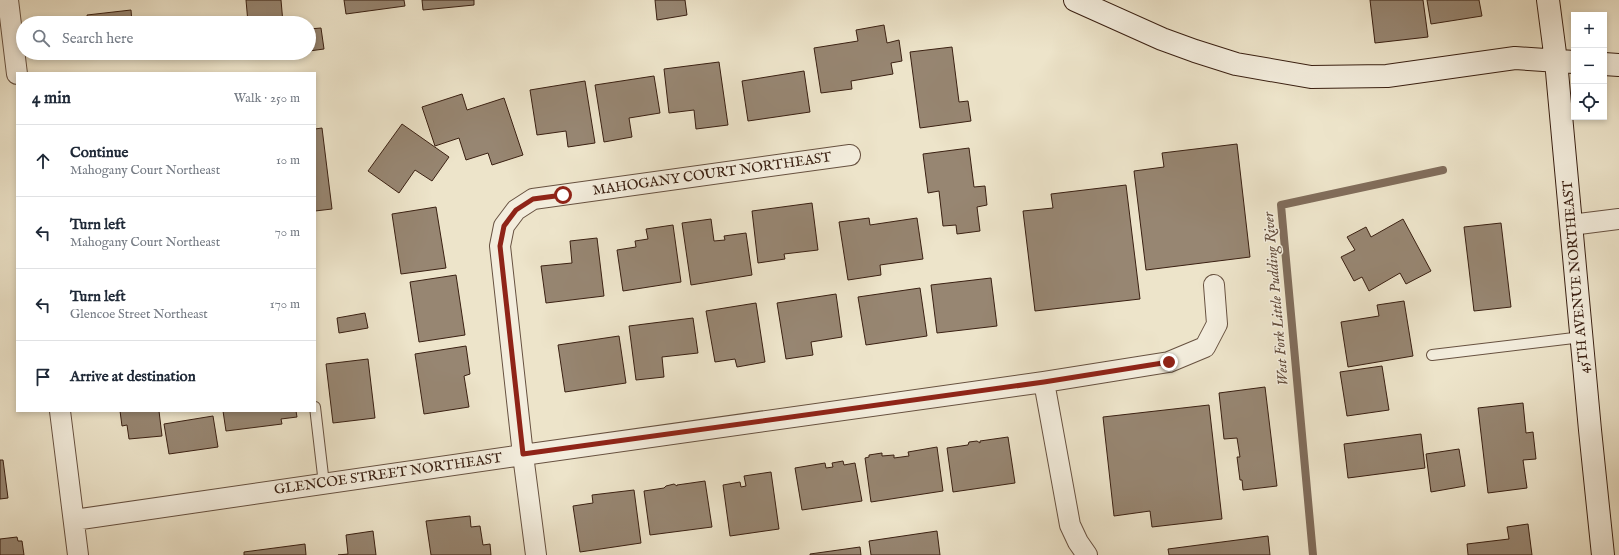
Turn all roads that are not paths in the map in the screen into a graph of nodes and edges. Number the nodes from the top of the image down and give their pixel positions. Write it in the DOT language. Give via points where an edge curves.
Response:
graph roads {
  1 [pos="8,0"];
  2 [pos="1075,0"];
  3 [pos="1548,0"];
  4 [pos="1565,62"];
  5 [pos="1607,64"];
  6 [pos="1619,65"];
  7 [pos="17,72"];
  8 [pos="850,155"];
  9 [pos="1619,219"];
  10 [pos="1571,225"];
  11 [pos="1214,285"];
  12 [pos="1582,337"];
  13 [pos="1432,355"];
  14 [pos="1044,382"];
  15 [pos="60,412"];
  16 [pos="316,412"];
  17 [pos="523,454"];
  18 [pos="324,484"];
  19 [pos="74,520"];
  20 [pos="78,555"];
  21 [pos="536,555"];
  22 [pos="1087,555"];
  23 [pos="1603,555"];
  1 -- 7 [label="street"];
  2 -- 4 [label="street" via="1195,51 1236,64 1311,77 1387,76 1515,58"];
  3 -- 4 [label="street, 45TH AVENUE NORTHEAST"];
  4 -- 10 [label="street, 45TH AVENUE NORTHEAST"];
  5 -- 6 [label="street"];
  8 -- 17 [label="street, MAHOGANY COURT NORTHEAST" via="533,199 516,210 504,226 500,246"];
  9 -- 10 [label="street"];
  10 -- 12 [label="street, 45TH AVENUE NORTHEAST"];
  11 -- 14 [label="street, GLENCOE STREET NORTHEAST" via="1217,324 1205,347 1169,362"];
  12 -- 13 [label="lane"];
  12 -- 23 [label="street, 45TH AVENUE NORTHEAST"];
  14 -- 17 [label="street, GLENCOE STREET NORTHEAST"];
  14 -- 22 [label="street" via="1070,525"];
  15 -- 19 [label="street"];
  16 -- 18 [label="lane"];
  17 -- 18 [label="street, GLENCOE STREET NORTHEAST"];
  17 -- 21 [label="street, MAHOGANY COURT NORTHEAST"];
  18 -- 19 [label="street, GLENCOE STREET NORTHEAST"];
  19 -- 20 [label="street"];
}
